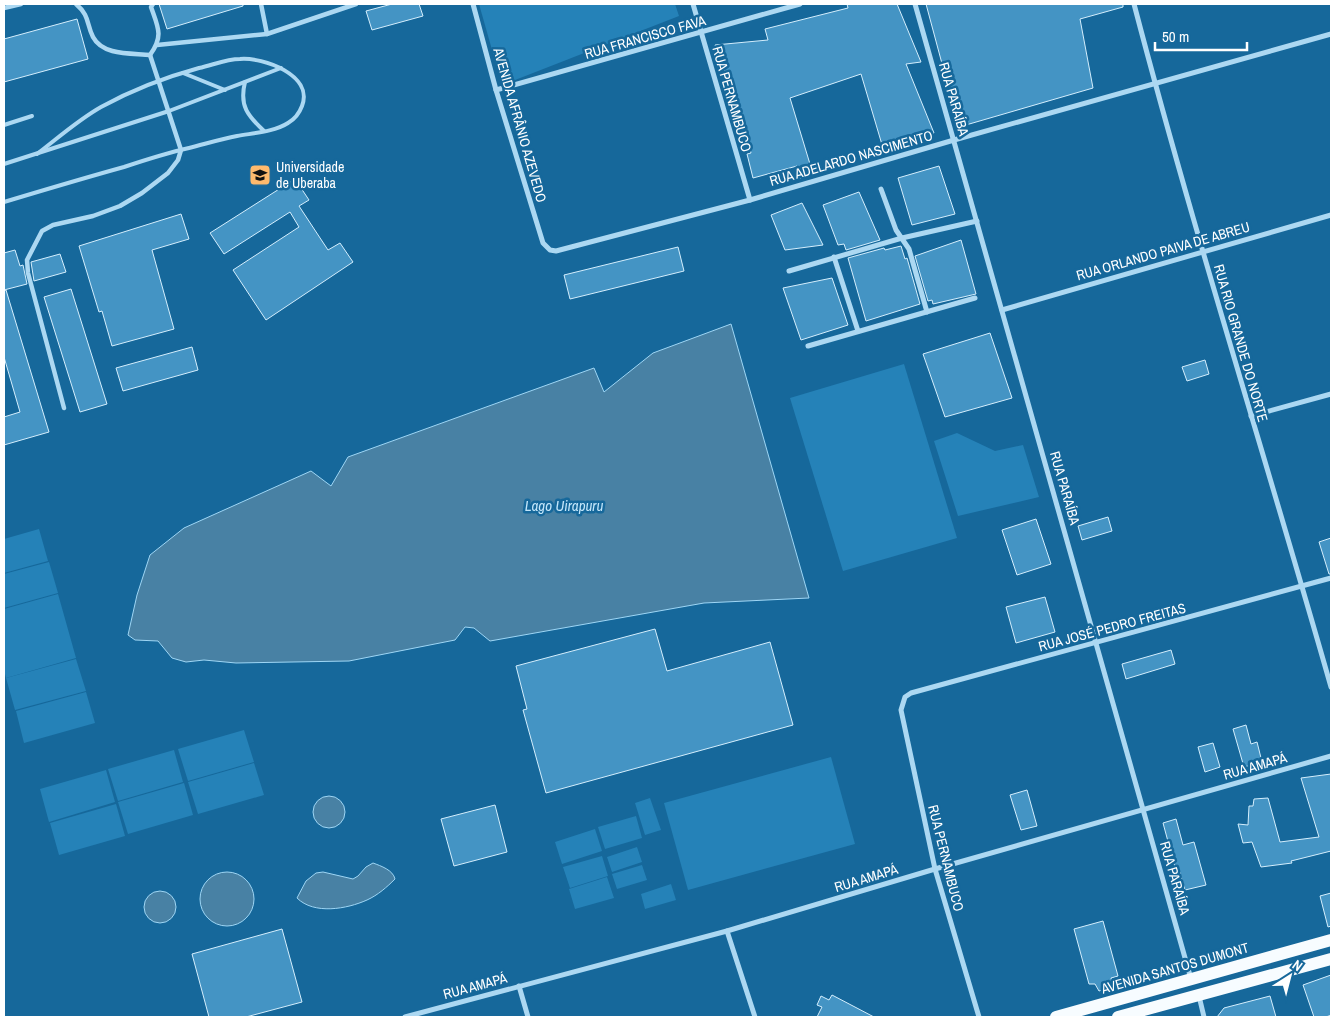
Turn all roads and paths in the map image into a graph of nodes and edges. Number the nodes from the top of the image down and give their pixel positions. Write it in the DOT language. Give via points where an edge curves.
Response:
graph roads {
  1 [pos="20,4"];
  2 [pos="76,4"];
  3 [pos="153,4"];
  4 [pos="261,4"];
  5 [pos="356,4"];
  6 [pos="473,4"];
  7 [pos="693,4"];
  8 [pos="800,4"];
  9 [pos="916,4"];
  10 [pos="1134,4"];
  11 [pos="4,8"];
  12 [pos="701,33"];
  13 [pos="267,34"];
  14 [pos="1331,34"];
  15 [pos="157,45"];
  16 [pos="150,54"];
  17 [pos="281,68"];
  18 [pos="182,73"];
  19 [pos="160,80"];
  20 [pos="245,82"];
  21 [pos="1155,84"];
  22 [pos="225,90"];
  23 [pos="496,90"];
  24 [pos="169,111"];
  25 [pos="32,116"];
  26 [pos="4,125"];
  27 [pos="264,131"];
  28 [pos="954,140"];
  29 [pos="181,150"];
  30 [pos="37,154"];
  31 [pos="4,164"];
  32 [pos="881,189"];
  33 [pos="750,200"];
  34 [pos="5,201"];
  35 [pos="1331,215"];
  36 [pos="977,221"];
  37 [pos="902,238"];
  38 [pos="550,250"];
  39 [pos="1203,251"];
  40 [pos="834,258"];
  41 [pos="789,271"];
  42 [pos="975,298"];
  43 [pos="1002,310"];
  44 [pos="927,312"];
  45 [pos="858,331"];
  46 [pos="808,346"];
  47 [pos="1331,394"];
  48 [pos="64,408"];
  49 [pos="1251,416"];
  50 [pos="1331,578"];
  51 [pos="1302,586"];
  52 [pos="1098,641"];
  53 [pos="1331,687"];
  54 [pos="902,703"];
  55 [pos="1331,756"];
  56 [pos="1144,810"];
  57 [pos="935,869"];
  58 [pos="727,931"];
  59 [pos="1331,940"];
  60 [pos="1331,959"];
  61 [pos="1191,979"];
  62 [pos="518,986"];
  63 [pos="1198,995"];
  64 [pos="405,1017"];
  65 [pos="528,1017"];
  66 [pos="754,1017"];
  67 [pos="979,1017"];
  68 [pos="1056,1017"];
  69 [pos="1118,1017"];
  70 [pos="1204,1017"];
  1 -- 11 [label="street"];
  2 -- 16 [label="street" via="86,13 94,38 103,47 118,53"];
  3 -- 15 [label="street" via="151,7 160,33"];
  4 -- 13 [label="street"];
  5 -- 13 [label="street"];
  6 -- 23 [label="street, AVENIDA AFRÂNIO AZEVEDO"];
  7 -- 12 [label="street, RUA PERNAMBUCO"];
  8 -- 12 [label="street, RUA FRANCISCO FAVA"];
  9 -- 28 [label="street, RUA PARAÍBA"];
  10 -- 21 [label="street, RUA RIO GRANDE DO NORTE"];
  12 -- 23 [label="street, RUA FRANCISCO FAVA"];
  12 -- 33 [label="street, RUA PERNAMBUCO"];
  13 -- 15 [label="street"];
  14 -- 21 [label="street, RUA ADELARDO NASCIMENTO"];
  15 -- 16 [label="street"];
  16 -- 19 [label="street"];
  17 -- 18 [label="lane" via="259,60 238,59"];
  17 -- 20 [label="lane"];
  17 -- 27 [label="lane" via="299,83 304,92 304,102 300,112 286,125"];
  18 -- 19 [label="lane"];
  18 -- 22 [label="lane"];
  19 -- 24 [label="street"];
  19 -- 30 [label="lane" via="100,108"];
  20 -- 22 [label="lane"];
  20 -- 27 [label="lane" via="243,100 246,110"];
  21 -- 28 [label="street, RUA ADELARDO NASCIMENTO"];
  21 -- 39 [label="street, RUA RIO GRANDE DO NORTE"];
  22 -- 24 [label="lane"];
  23 -- 38 [label="street, AVENIDA AFRÂNIO AZEVEDO" via="543,243"];
  24 -- 29 [label="street"];
  24 -- 30 [label="lane"];
  25 -- 26 [label="lane"];
  27 -- 29 [label="lane"];
  28 -- 33 [label="street, RUA ADELARDO NASCIMENTO"];
  28 -- 36 [label="street, RUA PARAÍBA"];
  29 -- 34 [label="lane"];
  29 -- 48 [label="street" via="168,173 120,206 93,216 53,224 42,231 27,260"];
  30 -- 31 [label="lane"];
  32 -- 37 [label="street"];
  33 -- 38 [label="street, RUA ADELARDO NASCIMENTO" via="561,251"];
  35 -- 39 [label="street, RUA ORLANDO PAIVA DE ABREU"];
  36 -- 37 [label="street"];
  36 -- 43 [label="street, RUA PARAÍBA"];
  37 -- 40 [label="street"];
  37 -- 44 [label="street" via="913,260"];
  39 -- 43 [label="street, RUA ORLANDO PAIVA DE ABREU"];
  39 -- 49 [label="street, RUA RIO GRANDE DO NORTE"];
  40 -- 41 [label="street"];
  40 -- 45 [label="street"];
  42 -- 44 [label="street"];
  43 -- 52 [label="street, RUA PARAÍBA"];
  44 -- 45 [label="street"];
  45 -- 46 [label="street"];
  47 -- 49 [label="street"];
  49 -- 51 [label="street, RUA RIO GRANDE DO NORTE"];
  50 -- 51 [label="street, RUA JOSÉ PEDRO FREITAS"];
  51 -- 52 [label="street, RUA JOSÉ PEDRO FREITAS"];
  51 -- 53 [label="street, RUA RIO GRANDE DO NORTE"];
  52 -- 54 [label="street, RUA JOSÉ PEDRO FREITAS" via="911,693"];
  52 -- 56 [label="street, RUA PARAÍBA"];
  54 -- 57 [label="street, RUA PERNAMBUCO"];
  55 -- 56 [label="street, RUA AMAPÁ"];
  56 -- 57 [label="street, RUA AMAPÁ"];
  56 -- 61 [label="street, RUA PARAÍBA"];
  57 -- 58 [label="street, RUA AMAPÁ"];
  57 -- 67 [label="street, RUA PERNAMBUCO"];
  58 -- 62 [label="street, RUA AMAPÁ"];
  58 -- 66 [label="street"];
  59 -- 61 [label="main road, AVENIDA SANTOS DUMONT"];
  60 -- 63 [label="main road"];
  61 -- 68 [label="main road, AVENIDA SANTOS DUMONT"];
  62 -- 64 [label="street, RUA AMAPÁ"];
  62 -- 65 [label="street"];
  63 -- 69 [label="main road"];
  63 -- 70 [label="street"];
}
